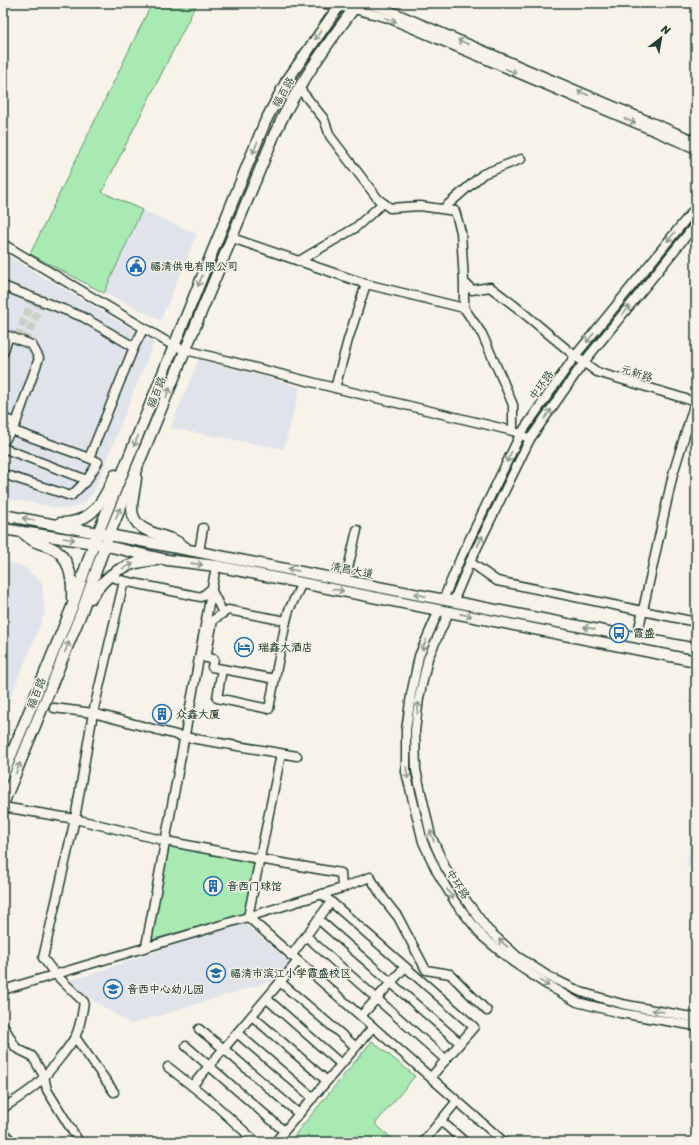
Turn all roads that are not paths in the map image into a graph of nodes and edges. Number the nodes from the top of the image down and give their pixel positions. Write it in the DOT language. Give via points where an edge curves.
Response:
graph roads {
  1 [pos="321,3"];
  2 [pos="364,3"];
  3 [pos="340,4"];
  4 [pos="356,6"];
  5 [pos="299,88"];
  6 [pos="696,141"];
  7 [pos="696,149"];
  8 [pos="521,159"];
  9 [pos="383,203"];
  10 [pos="696,207"];
  11 [pos="443,209"];
  12 [pos="696,224"];
  13 [pos="232,238"];
  14 [pos="3,244"];
  15 [pos="299,261"];
  16 [pos="464,282"];
  17 [pos="366,284"];
  18 [pos="3,286"];
  19 [pos="464,308"];
  20 [pos="144,328"];
  21 [pos="6,334"];
  22 [pos="174,346"];
  23 [pos="134,347"];
  24 [pos="186,350"];
  25 [pos="3,353"];
  26 [pos="575,356"];
  27 [pos="584,362"];
  28 [pos="335,388"];
  29 [pos="695,402"];
  30 [pos="3,418"];
  31 [pos="14,426"];
  32 [pos="516,433"];
  33 [pos="530,439"];
  34 [pos="3,443"];
  35 [pos="3,448"];
  36 [pos="89,458"];
  37 [pos="128,460"];
  38 [pos="137,468"];
  39 [pos="3,474"];
  40 [pos="87,480"];
  41 [pos="3,515"];
  42 [pos="46,523"];
  43 [pos="204,528"];
  44 [pos="3,529"];
  45 [pos="357,530"];
  46 [pos="21,532"];
  47 [pos="98,533"];
  48 [pos="109,535"];
  49 [pos="94,543"];
  50 [pos="105,545"];
  51 [pos="194,551"];
  52 [pos="168,560"];
  53 [pos="470,562"];
  54 [pos="216,566"];
  55 [pos="112,574"];
  56 [pos="124,581"];
  57 [pos="345,581"];
  58 [pos="302,584"];
  59 [pos="211,589"];
  60 [pos="446,606"];
  61 [pos="72,607"];
  62 [pos="82,611"];
  63 [pos="643,611"];
  64 [pos="223,613"];
  65 [pos="286,621"];
  66 [pos="696,622"];
  67 [pos="637,637"];
  68 [pos="696,649"];
  69 [pos="696,661"];
  70 [pos="222,669"];
  71 [pos="275,679"];
  72 [pos="54,708"];
  73 [pos="93,713"];
  74 [pos="184,737"];
  75 [pos="281,754"];
  76 [pos="297,756"];
  77 [pos="3,775"];
  78 [pos="3,804"];
  79 [pos="3,807"];
  80 [pos="75,819"];
  81 [pos="166,840"];
  82 [pos="259,859"];
  83 [pos="342,888"];
  84 [pos="322,894"];
  85 [pos="331,902"];
  86 [pos="248,917"];
  87 [pos="318,919"];
  88 [pos="306,936"];
  89 [pos="146,946"];
  90 [pos="291,956"];
  91 [pos="298,961"];
  92 [pos="405,967"];
  93 [pos="55,974"];
  94 [pos="280,982"];
  95 [pos="391,982"];
  96 [pos="3,990"];
  97 [pos="266,998"];
  98 [pos="377,998"];
  99 [pos="487,1011"];
  100 [pos="252,1016"];
  101 [pos="361,1016"];
  102 [pos="696,1018"];
  103 [pos="3,1025"];
  104 [pos="696,1026"];
  105 [pos="373,1027"];
  106 [pos="199,1029"];
  107 [pos="237,1033"];
  108 [pos="75,1037"];
  109 [pos="460,1043"];
  110 [pos="186,1046"];
  111 [pos="356,1047"];
  112 [pos="224,1049"];
  113 [pos="446,1060"];
  114 [pos="341,1064"];
  115 [pos="209,1066"];
  116 [pos="168,1068"];
  117 [pos="44,1076"];
  118 [pos="431,1078"];
  119 [pos="327,1081"];
  120 [pos="192,1086"];
  121 [pos="114,1092"];
  122 [pos="313,1098"];
  123 [pos="457,1101"];
  124 [pos="3,1108"];
  125 [pos="299,1114"];
  126 [pos="441,1121"];
  127 [pos="3,1131"];
  128 [pos="284,1131"];
  129 [pos="427,1141"];
  130 [pos="12,1142"];
  131 [pos="79,1142"];
  132 [pos="256,1142"];
  133 [pos="275,1142"];
  134 [pos="465,1142"];
  135 [pos="504,1142"];
  1 -- 3 [label="street"];
  6 -- 2 [label="street, one-way" via="398,14"];
  3 -- 4 [label="street"];
  3 -- 22 [label="main road, 福百路, one-way" via="286,82 265,122"];
  4 -- 5 [label="main road, 福百路"];
  4 -- 7 [label="street, one-way"];
  5 -- 9 [label="street" via="324,119 330,136"];
  5 -- 13 [label="main road, 福百路" via="275,133"];
  8 -- 11 [label="street" via="483,174"];
  9 -- 11 [label="street" via="390,208 420,206"];
  9 -- 15 [label="street" via="355,228"];
  10 -- 26 [label="street, 中环路, one-way"];
  11 -- 16 [label="street" via="455,211 461,232"];
  27 -- 12 [label="street, 中环路, one-way"];
  13 -- 15 [label="street"];
  13 -- 24 [label="main road, 福百路"];
  14 -- 20 [label="street"];
  15 -- 17 [label="street"];
  16 -- 19 [label="street"];
  16 -- 26 [label="street, 元新路" via="472,290 490,287"];
  17 -- 19 [label="street"];
  17 -- 28 [label="street"];
  18 -- 23 [label="street" via="83,317"];
  19 -- 32 [label="street" via="482,334 503,381 513,406"];
  20 -- 22 [label="street"];
  20 -- 23 [label="street"];
  21 -- 25 [label="street"];
  21 -- 31 [label="street" via="32,344 39,358"];
  22 -- 24 [label="street"];
  22 -- 37 [label="main road, 福百路, one-way"];
  23 -- 36 [label="street"];
  24 -- 28 [label="street"];
  38 -- 24 [label="main road, 福百路, one-way"];
  26 -- 27 [label="street, 元新路"];
  26 -- 32 [label="street, 中环路"];
  27 -- 29 [label="street, 元新路" via="597,372"];
  33 -- 27 [label="street, 中环路, one-way"];
  28 -- 32 [label="street"];
  29 -- 63 [label="street" via="673,474"];
  30 -- 31 [label="street"];
  31 -- 34 [label="street"];
  31 -- 36 [label="street"];
  32 -- 33 [label="street"];
  32 -- 60 [label="street, 中环路, one-way" via="461,557"];
  53 -- 33 [label="street, 中环路, one-way"];
  35 -- 40 [label="street"];
  36 -- 40 [label="street" via="98,462"];
  37 -- 42 [label="main road" via="117,471 104,499 95,511 68,523"];
  37 -- 47 [label="main road, 福百路"];
  48 -- 38 [label="main road, 福百路, one-way"];
  38 -- 51 [label="main road" via="132,510 139,525 148,532 173,539"];
  39 -- 40 [label="street" via="71,496"];
  42 -- 41 [label="main road, 清昌大道, one-way"];
  42 -- 47 [label="main road, 清昌大道"];
  43 -- 51 [label="street"];
  44 -- 46 [label="main road, 清昌大道"];
  45 -- 57 [label="street"];
  46 -- 49 [label="main road, 清昌大道, one-way"];
  46 -- 61 [label="main road" via="35,542 57,550 64,559 72,582"];
  47 -- 48 [label="main road, 清昌大道"];
  47 -- 49 [label="main road, 福百路"];
  48 -- 50 [label="main road, 福百路"];
  48 -- 51 [label="main road, 清昌大道"];
  49 -- 50 [label="main road, 清昌大道"];
  49 -- 61 [label="main road, 福百路"];
  50 -- 52 [label="main road, 清昌大道"];
  50 -- 62 [label="main road, 福百路"];
  57 -- 51 [label="main road, 清昌大道, one-way"];
  52 -- 54 [label="main road, 清昌大道, one-way"];
  55 -- 52 [label="main road, one-way" via="136,562"];
  53 -- 60 [label="street, 中环路"];
  53 -- 63 [label="street" via="497,581"];
  54 -- 58 [label="main road, 清昌大道"];
  54 -- 59 [label="street"];
  55 -- 56 [label="street" via="112,577"];
  55 -- 62 [label="main road" via="99,585"];
  56 -- 59 [label="street" via="201,597"];
  56 -- 73 [label="street"];
  60 -- 57 [label="main road, 清昌大道, one-way"];
  58 -- 60 [label="main road, 清昌大道, one-way"];
  58 -- 65 [label="street"];
  59 -- 64 [label="street"];
  59 -- 74 [label="street"];
  67 -- 60 [label="main road, 清昌大道, one-way"];
  60 -- 69 [label="main road, 清昌大道, one-way"];
  102 -- 60 [label="street, 中环路, one-way" via="622,1004 581,992 548,976 517,956 488,930 445,867 431,836 416,770 415,731 428,658"];
  60 -- 104 [label="street, 中环路, one-way" via="419,656 410,695 406,730 406,772 423,842 437,872 455,902 483,937 512,962 544,983 577,1002 620,1014"];
  61 -- 77 [label="main road, 福百路"];
  78 -- 62 [label="main road, 福百路, one-way"];
  63 -- 66 [label="street"];
  63 -- 67 [label="street"];
  64 -- 65 [label="street" via="228,610"];
  64 -- 70 [label="street" via="213,620 206,658 214,659 212,667"];
  65 -- 71 [label="street"];
  67 -- 68 [label="main road, 清昌大道"];
  70 -- 71 [label="street"];
  70 -- 71 [label="street" via="217,698 269,708"];
  72 -- 73 [label="street"];
  73 -- 74 [label="street"];
  73 -- 80 [label="street"];
  74 -- 75 [label="street"];
  74 -- 81 [label="street"];
  75 -- 76 [label="street"];
  75 -- 82 [label="street"];
  79 -- 80 [label="street"];
  80 -- 81 [label="street"];
  80 -- 93 [label="street" via="43,958"];
  81 -- 82 [label="street"];
  81 -- 89 [label="street"];
  82 -- 83 [label="street" via="341,873"];
  82 -- 86 [label="street"];
  83 -- 84 [label="street"];
  83 -- 99 [label="street" via="370,877 398,917 426,970 450,974"];
  84 -- 85 [label="street"];
  84 -- 86 [label="street"];
  85 -- 87 [label="street"];
  85 -- 92 [label="street"];
  86 -- 89 [label="street"];
  86 -- 90 [label="street"];
  87 -- 88 [label="street"];
  87 -- 95 [label="street"];
  88 -- 90 [label="street"];
  88 -- 98 [label="street"];
  89 -- 93 [label="street"];
  90 -- 91 [label="street"];
  91 -- 94 [label="street"];
  91 -- 101 [label="street"];
  92 -- 95 [label="street"];
  92 -- 109 [label="street" via="474,1027"];
  93 -- 96 [label="street"];
  93 -- 108 [label="street" via="84,1002"];
  94 -- 97 [label="street"];
  94 -- 111 [label="street"];
  95 -- 98 [label="street"];
  95 -- 109 [label="street"];
  97 -- 100 [label="street"];
  97 -- 114 [label="street"];
  98 -- 101 [label="street"];
  98 -- 113 [label="street"];
  100 -- 107 [label="street"];
  100 -- 119 [label="street"];
  101 -- 105 [label="street"];
  103 -- 117 [label="street" via="16,1048 32,1056"];
  105 -- 111 [label="street"];
  105 -- 118 [label="street"];
  106 -- 112 [label="street"];
  107 -- 112 [label="street"];
  107 -- 122 [label="street"];
  108 -- 117 [label="street"];
  108 -- 121 [label="street"];
  109 -- 113 [label="street"];
  110 -- 115 [label="street"];
  111 -- 114 [label="street"];
  112 -- 115 [label="street"];
  112 -- 125 [label="street"];
  113 -- 118 [label="street"];
  114 -- 119 [label="street"];
  115 -- 120 [label="street"];
  115 -- 128 [label="street"];
  116 -- 120 [label="street"];
  117 -- 124 [label="street" via="36,1085"];
  117 -- 131 [label="street" via="47,1090"];
  118 -- 123 [label="street"];
  119 -- 122 [label="street"];
  120 -- 132 [label="street"];
  122 -- 125 [label="street"];
  123 -- 126 [label="street"];
  123 -- 135 [label="street"];
  125 -- 128 [label="street"];
  126 -- 129 [label="street"];
  126 -- 134 [label="street"];
  127 -- 130 [label="street"];
  128 -- 133 [label="street"];
}
